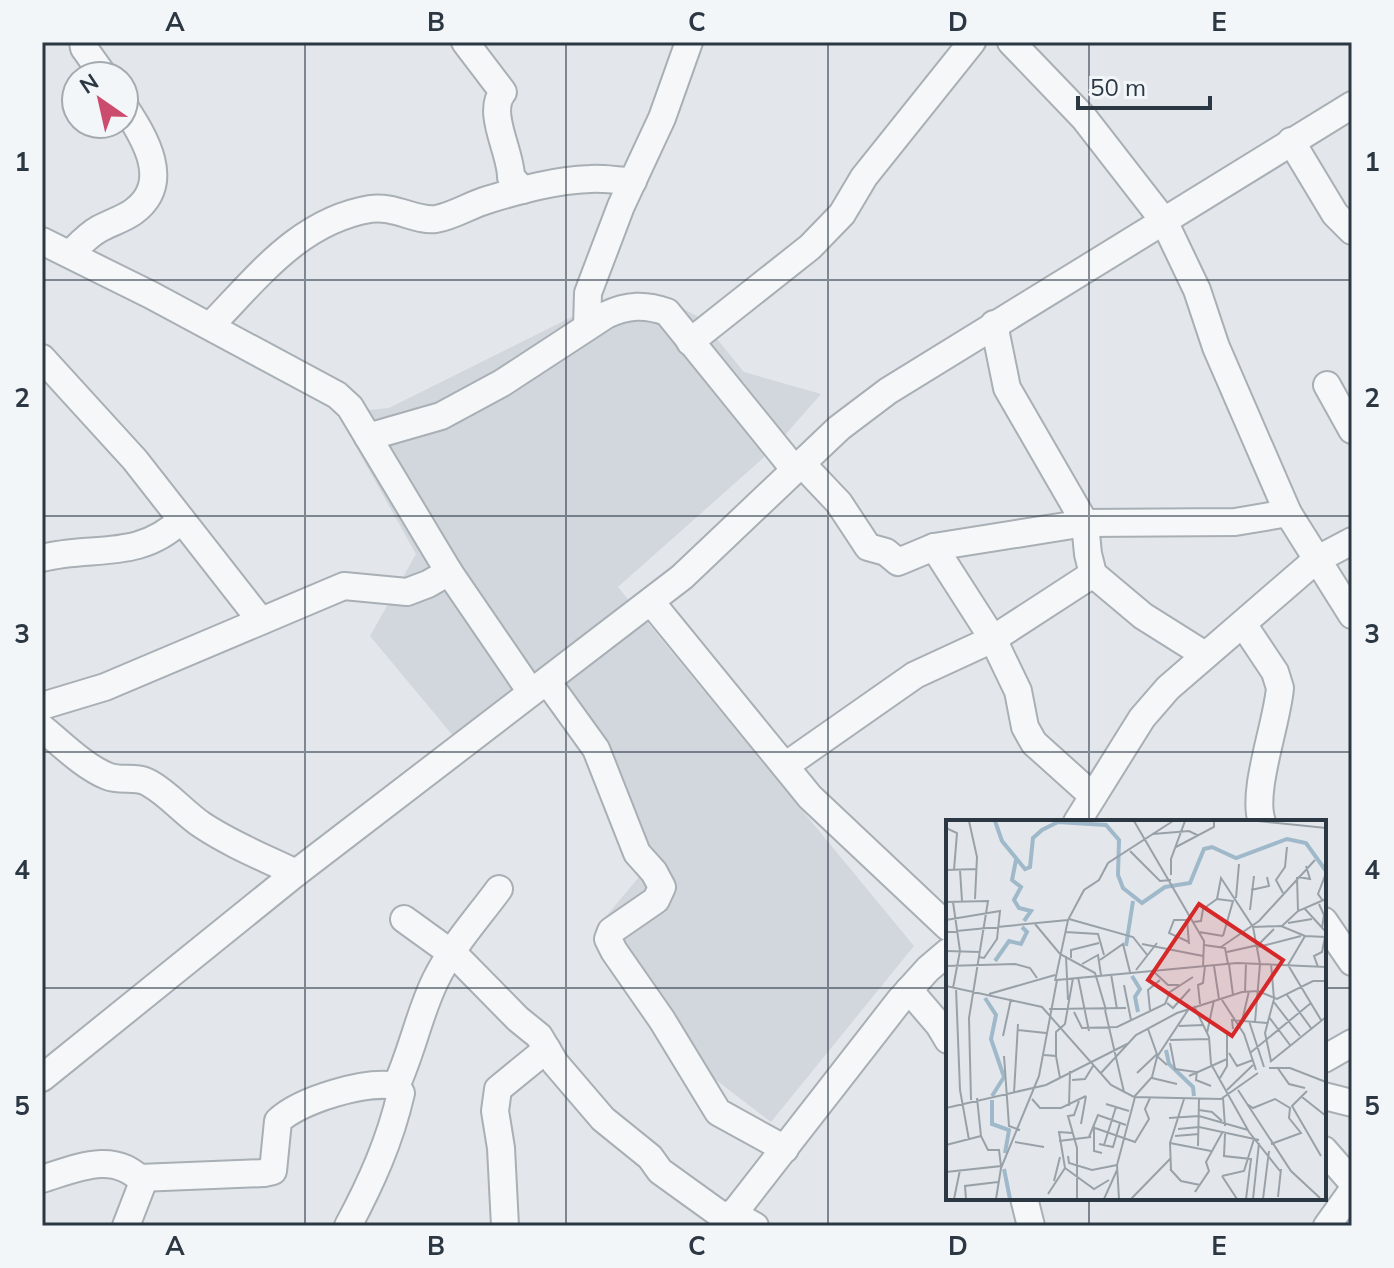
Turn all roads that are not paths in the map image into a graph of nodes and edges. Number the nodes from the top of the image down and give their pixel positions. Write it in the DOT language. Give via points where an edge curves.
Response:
graph roads {
  1 [pos="83,42"];
  2 [pos="465,42"];
  3 [pos="689,42"];
  4 [pos="972,42"];
  5 [pos="1011,42"];
  6 [pos="93,60"];
  7 [pos="1352,105"];
  8 [pos="140,131"];
  9 [pos="1291,141"];
  10 [pos="633,181"];
  11 [pos="523,190"];
  12 [pos="1164,221"];
  13 [pos="1352,231"];
  14 [pos="42,241"];
  15 [pos="70,254"];
  16 [pos="994,324"];
  17 [pos="210,326"];
  18 [pos="587,327"];
  19 [pos="690,342"];
  20 [pos="42,358"];
  21 [pos="1327,385"];
  22 [pos="1352,430"];
  23 [pos="368,437"];
  24 [pos="798,467"];
  25 [pos="1288,513"];
  26 [pos="181,520"];
  27 [pos="1085,523"];
  28 [pos="1352,541"];
  29 [pos="934,547"];
  30 [pos="42,558"];
  31 [pos="1316,560"];
  32 [pos="449,572"];
  33 [pos="1093,574"];
  34 [pos="651,602"];
  35 [pos="1352,615"];
  36 [pos="261,621"];
  37 [pos="1243,624"];
  38 [pos="993,639"];
  39 [pos="1205,655"];
  40 [pos="539,686"];
  41 [pos="42,706"];
  42 [pos="42,728"];
  43 [pos="785,766"];
  44 [pos="1093,796"];
  45 [pos="1078,820"];
  46 [pos="1261,820"];
  47 [pos="296,873"];
  48 [pos="499,889"];
  49 [pos="404,919"];
  50 [pos="1326,924"];
  51 [pos="946,925"];
  52 [pos="450,953"];
  53 [pos="946,954"];
  54 [pos="1352,962"];
  55 [pos="909,990"];
  56 [pos="946,1037"];
  57 [pos="1352,1043"];
  58 [pos="547,1049"];
  59 [pos="1326,1058"];
  60 [pos="42,1078"];
  61 [pos="396,1086"];
  62 [pos="1326,1096"];
  63 [pos="1352,1103"];
  64 [pos="785,1149"];
  65 [pos="1326,1152"];
  66 [pos="139,1178"];
  67 [pos="42,1179"];
  68 [pos="1352,1182"];
  69 [pos="1352,1191"];
  70 [pos="1024,1200"];
  71 [pos="735,1221"];
  72 [pos="126,1226"];
  73 [pos="348,1226"];
  74 [pos="505,1226"];
  75 [pos="1031,1226"];
  76 [pos="1327,1226"];
  1 -- 6 [label="street"];
  2 -- 11 [label="street" via="503,92 497,107 500,130 511,177"];
  3 -- 10 [label="street"];
  4 -- 19 [label="street" via="864,177 842,214 810,247"];
  5 -- 12 [label="street" via="1084,118"];
  7 -- 9 [label="street"];
  8 -- 15 [label="street" via="155,170 147,199 132,213 96,230"];
  9 -- 12 [label="street"];
  9 -- 13 [label="street" via="1335,214"];
  10 -- 11 [label="street" via="589,179"];
  10 -- 18 [label="street" via="588,293"];
  11 -- 17 [label="street" via="434,219 373,209 324,223 263,268"];
  12 -- 16 [label="street"];
  12 -- 25 [label="street"];
  14 -- 15 [label="street"];
  15 -- 17 [label="street"];
  16 -- 24 [label="street" via="888,391"];
  16 -- 27 [label="street" via="1007,388"];
  17 -- 23 [label="street" via="337,395"];
  18 -- 19 [label="street" via="621,308 654,307 667,312"];
  18 -- 23 [label="street" via="441,416"];
  19 -- 24 [label="street"];
  20 -- 26 [label="street" via="135,460"];
  21 -- 22 [label="street"];
  23 -- 32 [label="street"];
  24 -- 29 [label="street" via="839,503 868,547 898,562"];
  24 -- 34 [label="street"];
  25 -- 27 [label="street" via="1235,522"];
  25 -- 31 [label="street"];
  26 -- 30 [label="street" via="173,529 126,550"];
  26 -- 36 [label="street"];
  27 -- 29 [label="street"];
  27 -- 33 [label="street"];
  28 -- 31 [label="street"];
  29 -- 38 [label="street"];
  31 -- 35 [label="street"];
  31 -- 37 [label="street"];
  32 -- 36 [label="street" via="407,592 344,586"];
  32 -- 40 [label="street"];
  33 -- 38 [label="street"];
  33 -- 39 [label="street" via="1143,616"];
  34 -- 40 [label="street"];
  34 -- 43 [label="street"];
  36 -- 41 [label="street" via="105,687"];
  37 -- 39 [label="street"];
  37 -- 46 [label="street" via="1280,688 1260,794"];
  38 -- 43 [label="street" via="915,675"];
  38 -- 44 [label="street" via="1018,691 1034,743"];
  39 -- 44 [label="street" via="1142,718"];
  40 -- 47 [label="street"];
  40 -- 64 [label="street" via="596,749 637,853 662,887 656,900 611,931 608,939 614,951 718,1112"];
  42 -- 47 [label="street" via="107,776 149,783 201,825"];
  43 -- 51 [label="street" via="810,797"];
  44 -- 45 [label="street"];
  47 -- 60 [label="street"];
  48 -- 52 [label="street"];
  49 -- 52 [label="street"];
  50 -- 54 [label="street"];
  52 -- 58 [label="street"];
  52 -- 61 [label="street"];
  53 -- 55 [label="street"];
  55 -- 56 [label="street"];
  55 -- 64 [label="street"];
  57 -- 59 [label="street"];
  58 -- 71 [label="street" via="603,1119 660,1171"];
  58 -- 74 [label="street" via="498,1089 495,1111"];
  61 -- 66 [label="street" via="356,1090 289,1110 278,1121 273,1171"];
  61 -- 73 [label="street" via="401,1093 392,1132"];
  62 -- 63 [label="street"];
  64 -- 71 [label="street"];
  65 -- 68 [label="street"];
  66 -- 67 [label="street" via="120,1165 98,1164"];
  66 -- 72 [label="street" via="143,1182"];
  69 -- 76 [label="street"];
  70 -- 75 [label="street"];
}
